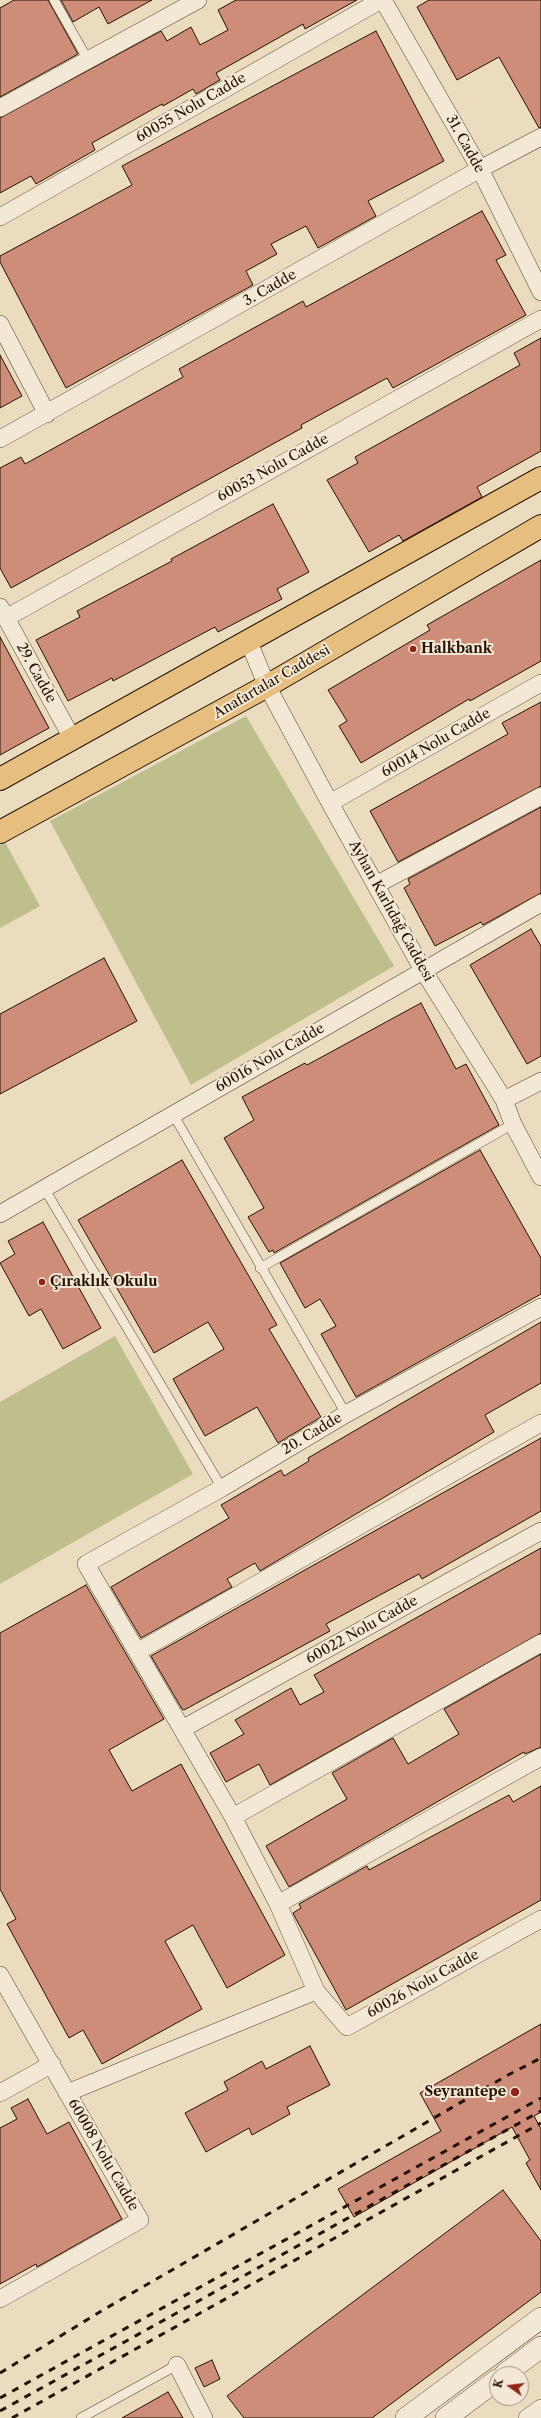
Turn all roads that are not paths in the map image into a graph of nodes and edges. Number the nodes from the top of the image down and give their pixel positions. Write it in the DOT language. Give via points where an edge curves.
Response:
graph roads {
  1 [pos="54,0"];
  2 [pos="198,0"];
  3 [pos="382,0"];
  4 [pos="88,60"];
  5 [pos="0,108"];
  6 [pos="541,137"];
  7 [pos="480,169"];
  8 [pos="0,217"];
  9 [pos="541,292"];
  10 [pos="541,319"];
  11 [pos="0,324"];
  12 [pos="47,414"];
  13 [pos="0,439"];
  14 [pos="541,478"];
  15 [pos="541,526"];
  16 [pos="3,613"];
  17 [pos="248,640"];
  18 [pos="541,683"];
  19 [pos="267,686"];
  20 [pos="72,738"];
  21 [pos="0,779"];
  22 [pos="541,796"];
  23 [pos="330,803"];
  24 [pos="0,832"];
  25 [pos="376,885"];
  26 [pos="541,903"];
  27 [pos="423,970"];
  28 [pos="541,1081"];
  29 [pos="504,1100"];
  30 [pos="173,1114"];
  31 [pos="513,1124"];
  32 [pos="541,1177"];
  33 [pos="44,1188"];
  34 [pos="0,1214"];
  35 [pos="260,1268"];
  36 [pos="541,1307"];
  37 [pos="346,1414"];
  38 [pos="541,1423"];
  39 [pos="222,1488"];
  40 [pos="541,1531"];
  41 [pos="541,1643"];
  42 [pos="137,1652"];
  43 [pos="182,1729"];
  44 [pos="541,1757"];
  45 [pos="233,1817"];
  46 [pos="278,1904"];
  47 [pos="541,1919"];
  48 [pos="0,1975"];
  49 [pos="316,1991"];
  50 [pos="52,2064"];
  51 [pos="0,2093"];
  52 [pos="67,2093"];
  53 [pos="0,2299"];
  54 [pos="541,2318"];
  55 [pos="541,2347"];
  56 [pos="177,2365"];
  57 [pos="516,2366"];
  58 [pos="489,2386"];
  59 [pos="541,2408"];
  60 [pos="81,2418"];
  61 [pos="204,2418"];
  62 [pos="406,2418"];
  63 [pos="446,2418"];
  64 [pos="527,2418"];
  1 -- 4 [label="lane"];
  2 -- 4 [label="street"];
  3 -- 7 [label="street, 31. Cadde"];
  3 -- 8 [label="street, 60055 Nolu Cadde"];
  4 -- 5 [label="street"];
  6 -- 7 [label="street, 3. Cadde"];
  7 -- 9 [label="street, 31. Cadde"];
  7 -- 12 [label="street, 3. Cadde"];
  10 -- 16 [label="street, 60053 Nolu Cadde"];
  11 -- 12 [label="street"];
  12 -- 13 [label="street, 3. Cadde"];
  14 -- 17 [label="main road"];
  15 -- 19 [label="main road, Anafartalar Caddesi"];
  16 -- 20 [label="street, 29. Cadde"];
  17 -- 19 [label="street, Ayhan Karlıdağ Caddesi"];
  17 -- 20 [label="main road"];
  18 -- 23 [label="street, 60014 Nolu Cadde"];
  19 -- 23 [label="street, Ayhan Karlıdağ Caddesi"];
  19 -- 24 [label="main road, Anafartalar Caddesi"];
  20 -- 21 [label="main road"];
  22 -- 25 [label="street"];
  23 -- 25 [label="street, Ayhan Karlıdağ Caddesi"];
  25 -- 27 [label="street, Ayhan Karlıdağ Caddesi"];
  26 -- 27 [label="street, 60016 Nolu Cadde"];
  27 -- 29 [label="street, Ayhan Karlıdağ Caddesi"];
  27 -- 30 [label="street, 60016 Nolu Cadde"];
  28 -- 29 [label="street"];
  29 -- 31 [label="street, Ayhan Karlıdağ Caddesi"];
  30 -- 33 [label="street, 60016 Nolu Cadde"];
  30 -- 35 [label="lane"];
  31 -- 32 [label="street, Ayhan Karlıdağ Caddesi"];
  31 -- 35 [label="lane"];
  33 -- 34 [label="street, 60016 Nolu Cadde"];
  33 -- 39 [label="lane"];
  35 -- 37 [label="lane"];
  36 -- 37 [label="street, 20. Cadde"];
  37 -- 39 [label="street, 20. Cadde"];
  38 -- 42 [label="street"];
  39 -- 42 [label="street, 20. Cadde" via="86,1564"];
  40 -- 43 [label="street, 60022 Nolu Cadde"];
  41 -- 45 [label="street"];
  42 -- 43 [label="street"];
  43 -- 45 [label="street"];
  44 -- 46 [label="street"];
  45 -- 46 [label="street"];
  46 -- 49 [label="street"];
  47 -- 49 [label="street, 60026 Nolu Cadde" via="347,2027"];
  48 -- 50 [label="street, 60008 Nolu Cadde"];
  49 -- 52 [label="street"];
  50 -- 51 [label="street"];
  50 -- 52 [label="street, 60008 Nolu Cadde"];
  52 -- 53 [label="street, 60008 Nolu Cadde" via="140,2220"];
  54 -- 62 [label="street"];
  55 -- 57 [label="street"];
  56 -- 60 [label="lane"];
  56 -- 61 [label="street"];
  58 -- 63 [label="street"];
  59 -- 64 [label="street"];
}
